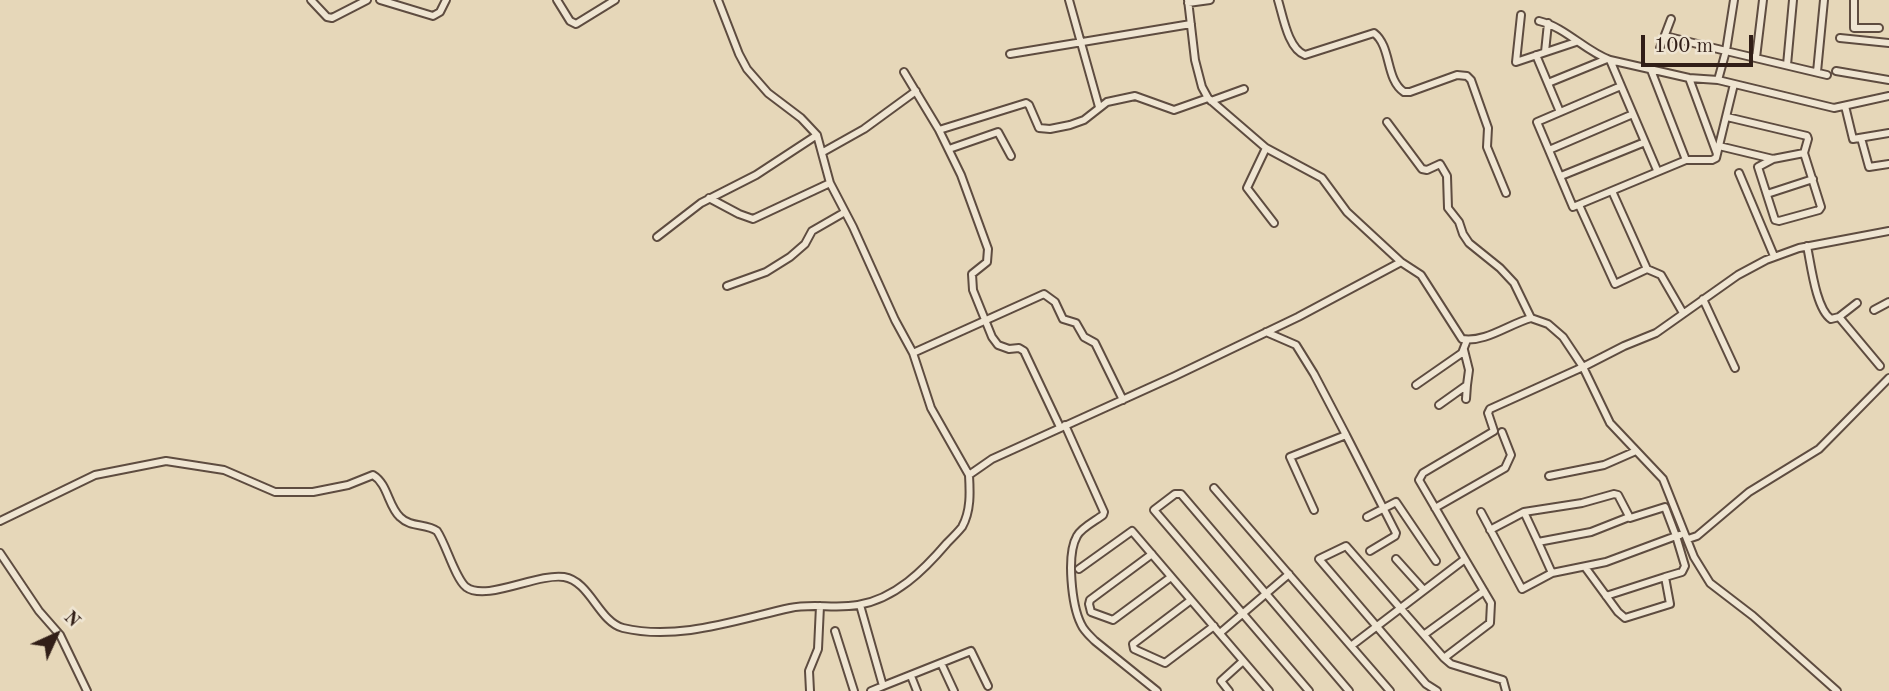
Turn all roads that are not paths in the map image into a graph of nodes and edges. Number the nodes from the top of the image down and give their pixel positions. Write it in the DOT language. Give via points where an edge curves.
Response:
graph roads {
  1 [pos="311,0"];
  2 [pos="367,0"];
  3 [pos="380,0"];
  4 [pos="446,0"];
  5 [pos="557,0"];
  6 [pos="615,0"];
  7 [pos="718,0"];
  8 [pos="1069,0"];
  9 [pos="1210,0"];
  10 [pos="1278,0"];
  11 [pos="1734,0"];
  12 [pos="1754,0"];
  13 [pos="1794,0"];
  14 [pos="1824,0"];
  15 [pos="1854,0"];
  16 [pos="1188,1"];
  17 [pos="1763,1"];
  18 [pos="1521,15"];
  19 [pos="1671,19"];
  20 [pos="1539,21"];
  21 [pos="1548,23"];
  22 [pos="1191,24"];
  23 [pos="1879,28"];
  24 [pos="1665,36"];
  25 [pos="1840,38"];
  26 [pos="1081,41"];
  27 [pos="1576,42"];
  28 [pos="1889,43"];
  29 [pos="1660,48"];
  30 [pos="1726,51"];
  31 [pos="1545,52"];
  32 [pos="1010,54"];
  33 [pos="1536,55"];
  34 [pos="1756,58"];
  35 [pos="1608,59"];
  36 [pos="1787,65"];
  37 [pos="1651,70"];
  38 [pos="1836,71"];
  39 [pos="904,72"];
  40 [pos="1817,72"];
  41 [pos="1828,75"];
  42 [pos="1689,78"];
  43 [pos="1718,80"];
  44 [pos="1889,80"];
  45 [pos="1548,83"];
  46 [pos="1734,84"];
  47 [pos="1621,86"];
  48 [pos="1244,89"];
  49 [pos="916,91"];
  50 [pos="1889,96"];
  51 [pos="1209,100"];
  52 [pos="1844,106"];
  53 [pos="1099,107"];
  54 [pos="1560,112"];
  55 [pos="1633,114"];
  56 [pos="1727,117"];
  57 [pos="1387,122"];
  58 [pos="939,130"];
  59 [pos="1889,133"];
  60 [pos="817,135"];
  61 [pos="1861,138"];
  62 [pos="1645,142"];
  63 [pos="1719,146"];
  64 [pos="1266,148"];
  65 [pos="949,149"];
  66 [pos="1549,150"];
  67 [pos="823,152"];
  68 [pos="1804,153"];
  69 [pos="1717,154"];
  70 [pos="1011,156"];
  71 [pos="1773,159"];
  72 [pos="1686,160"];
  73 [pos="1889,164"];
  74 [pos="1657,170"];
  75 [pos="1739,173"];
  76 [pos="1561,176"];
  77 [pos="1813,179"];
  78 [pos="830,183"];
  79 [pos="1612,191"];
  80 [pos="1506,193"];
  81 [pos="1767,194"];
  82 [pos="709,198"];
  83 [pos="1579,205"];
  84 [pos="845,212"];
  85 [pos="1274,223"];
  86 [pos="1889,231"];
  87 [pos="657,237"];
  88 [pos="1807,246"];
  89 [pos="1774,256"];
  90 [pos="1401,262"];
  91 [pos="1647,270"];
  92 [pos="727,286"];
  93 [pos="1703,299"];
  94 [pos="1889,302"];
  95 [pos="1857,303"];
  96 [pos="1874,310"];
  97 [pos="1683,313"];
  98 [pos="1839,317"];
  99 [pos="1531,318"];
  100 [pos="987,321"];
  101 [pos="1266,332"];
  102 [pos="1467,340"];
  103 [pos="1464,350"];
  104 [pos="913,353"];
  105 [pos="1880,366"];
  106 [pos="1583,367"];
  107 [pos="1735,368"];
  108 [pos="1889,378"];
  109 [pos="1416,385"];
  110 [pos="1467,385"];
  111 [pos="1466,399"];
  112 [pos="1123,400"];
  113 [pos="1439,405"];
  114 [pos="1063,426"];
  115 [pos="1502,432"];
  116 [pos="1346,436"];
  117 [pos="1636,451"];
  118 [pos="969,475"];
  119 [pos="1549,476"];
  120 [pos="1214,488"];
  121 [pos="1435,508"];
  122 [pos="1314,509"];
  123 [pos="1382,509"];
  124 [pos="1481,512"];
  125 [pos="1524,512"];
  126 [pos="1367,517"];
  127 [pos="1629,517"];
  128 [pos="0,521"];
  129 [pos="1490,530"];
  130 [pos="1676,536"];
  131 [pos="1687,536"];
  132 [pos="1538,542"];
  133 [pos="1370,551"];
  134 [pos="0,553"];
  135 [pos="1152,554"];
  136 [pos="1396,559"];
  137 [pos="1465,559"];
  138 [pos="1436,561"];
  139 [pos="1585,568"];
  140 [pos="1079,569"];
  141 [pos="1552,573"];
  142 [pos="1289,574"];
  143 [pos="1171,577"];
  144 [pos="1665,577"];
  145 [pos="1423,589"];
  146 [pos="1484,591"];
  147 [pos="1266,594"];
  148 [pos="1606,596"];
  149 [pos="1191,600"];
  150 [pos="860,605"];
  151 [pos="820,606"];
  152 [pos="1401,607"];
  153 [pos="1242,614"];
  154 [pos="1214,626"];
  155 [pos="1377,626"];
  156 [pos="835,631"];
  157 [pos="1220,633"];
  158 [pos="1425,634"];
  159 [pos="1351,646"];
  160 [pos="1444,658"];
  161 [pos="1243,661"];
  162 [pos="941,663"];
  163 [pos="911,676"];
  164 [pos="884,686"];
  165 [pos="988,686"];
  166 [pos="87,691"];
  167 [pos="810,691"];
  168 [pos="854,691"];
  169 [pos="871,691"];
  170 [pos="917,691"];
  171 [pos="954,691"];
  172 [pos="1157,691"];
  173 [pos="1229,691"];
  174 [pos="1269,691"];
  175 [pos="1309,691"];
  176 [pos="1349,691"];
  177 [pos="1390,691"];
  178 [pos="1437,691"];
  179 [pos="1506,691"];
  180 [pos="1837,691"];
  1 -- 2 [label="street" via="332,18"];
  3 -- 4 [label="street" via="432,16"];
  5 -- 6 [label="street" via="576,24"];
  7 -- 60 [label="street" via="747,69"];
  8 -- 26 [label="street"];
  9 -- 16 [label="street"];
  10 -- 80 [label="street" via="1300,53 1374,33 1382,42 1395,84 1404,92 1467,76"];
  11 -- 30 [label="street"];
  12 -- 17 [label="street"];
  13 -- 36 [label="street"];
  14 -- 40 [label="street"];
  15 -- 23 [label="street" via="1854,28"];
  16 -- 22 [label="street"];
  17 -- 34 [label="street"];
  18 -- 33 [label="street" via="1516,62"];
  19 -- 24 [label="street"];
  20 -- 21 [label="street"];
  21 -- 27 [label="street"];
  21 -- 31 [label="street"];
  22 -- 26 [label="street"];
  22 -- 51 [label="street" via="1195,60"];
  24 -- 29 [label="street"];
  24 -- 30 [label="street"];
  25 -- 28 [label="street"];
  26 -- 32 [label="street"];
  26 -- 53 [label="street"];
  27 -- 31 [label="street"];
  27 -- 35 [label="street"];
  30 -- 34 [label="street"];
  30 -- 43 [label="street"];
  31 -- 33 [label="street"];
  33 -- 45 [label="street"];
  34 -- 36 [label="street"];
  35 -- 37 [label="street"];
  35 -- 45 [label="street"];
  35 -- 47 [label="street"];
  36 -- 40 [label="street"];
  37 -- 42 [label="street"];
  37 -- 72 [label="street"];
  38 -- 44 [label="street"];
  39 -- 49 [label="street"];
  40 -- 41 [label="street"];
  42 -- 43 [label="street"];
  42 -- 69 [label="street"];
  43 -- 46 [label="street"];
  45 -- 54 [label="street"];
  46 -- 52 [label="street" via="1834,108"];
  46 -- 56 [label="street"];
  47 -- 54 [label="street"];
  47 -- 55 [label="street"];
  48 -- 51 [label="street"];
  49 -- 58 [label="street"];
  49 -- 67 [label="street"];
  50 -- 52 [label="street"];
  51 -- 53 [label="street" via="1174,110 1135,96"];
  51 -- 64 [label="street"];
  52 -- 61 [label="street" via="1851,137"];
  53 -- 58 [label="street" via="1084,120 1050,130 1039,128 1026,103"];
  54 -- 66 [label="street" via="1537,122"];
  55 -- 62 [label="street"];
  55 -- 66 [label="street"];
  56 -- 63 [label="street"];
  56 -- 68 [label="street" via="1807,136"];
  57 -- 99 [label="street" via="1422,169 1440,164 1447,176 1448,208 1463,234 1514,283"];
  58 -- 65 [label="street"];
  59 -- 61 [label="street"];
  60 -- 67 [label="street"];
  60 -- 82 [label="street"];
  61 -- 73 [label="street" via="1868,167"];
  62 -- 74 [label="street"];
  62 -- 76 [label="street"];
  63 -- 69 [label="street"];
  63 -- 71 [label="street"];
  64 -- 85 [label="street" via="1247,189"];
  64 -- 90 [label="street" via="1322,178 1347,212"];
  65 -- 70 [label="street" via="998,132"];
  65 -- 100 [label="street" via="988,249 987,262 972,274 973,290"];
  66 -- 76 [label="street"];
  67 -- 78 [label="street"];
  68 -- 71 [label="street"];
  68 -- 77 [label="street"];
  69 -- 72 [label="street" via="1712,160"];
  71 -- 81 [label="street" via="1758,167"];
  72 -- 74 [label="street"];
  74 -- 79 [label="street"];
  75 -- 89 [label="street"];
  76 -- 83 [label="street" via="1573,207"];
  77 -- 81 [label="street"];
  77 -- 81 [label="street" via="1819,210 1777,221"];
  78 -- 82 [label="street" via="753,219"];
  78 -- 84 [label="street"];
  79 -- 83 [label="street"];
  79 -- 91 [label="street"];
  82 -- 87 [label="street"];
  83 -- 91 [label="street" via="1615,284"];
  84 -- 92 [label="street" via="812,231 790,257 766,272"];
  84 -- 104 [label="street"];
  86 -- 88 [label="street"];
  88 -- 89 [label="street"];
  88 -- 98 [label="street" via="1822,308 1831,319"];
  89 -- 93 [label="street"];
  90 -- 101 [label="street"];
  90 -- 102 [label="street" via="1422,275 1458,334"];
  91 -- 97 [label="street" via="1661,275"];
  93 -- 97 [label="street"];
  93 -- 107 [label="street"];
  94 -- 96 [label="street"];
  95 -- 98 [label="street"];
  97 -- 106 [label="street" via="1656,333"];
  98 -- 105 [label="street"];
  99 -- 102 [label="street"];
  99 -- 106 [label="street" via="1555,329"];
  100 -- 104 [label="street"];
  100 -- 112 [label="street" via="1048,295 1063,319 1076,323 1084,337 1095,343"];
  100 -- 114 [label="street" via="998,345 1024,351"];
  101 -- 112 [label="street"];
  101 -- 116 [label="street" via="1296,345"];
  102 -- 103 [label="street"];
  103 -- 109 [label="street"];
  103 -- 110 [label="street"];
  104 -- 118 [label="street" via="931,408"];
  106 -- 117 [label="street" via="1609,423"];
  106 -- 121 [label="street" via="1490,409 1494,431 1423,473 1419,480"];
  108 -- 131 [label="street" via="1819,449 1764,482 1698,536"];
  110 -- 111 [label="street"];
  110 -- 113 [label="street"];
  112 -- 114 [label="street"];
  114 -- 118 [label="street" via="992,459"];
  114 -- 172 [label="street" via="1104,512 1081,531 1074,544 1072,578 1079,619 1086,633"];
  115 -- 121 [label="street" via="1511,455 1505,468"];
  116 -- 122 [label="street" via="1290,457"];
  116 -- 123 [label="street"];
  117 -- 119 [label="street" via="1604,465"];
  117 -- 131 [label="street" via="1663,479"];
  118 -- 150 [label="street" via="970,499 962,526 895,591"];
  120 -- 142 [label="street"];
  121 -- 137 [label="street"];
  123 -- 126 [label="street"];
  123 -- 133 [label="street" via="1396,535"];
  123 -- 138 [label="street" via="1398,503"];
  124 -- 129 [label="street"];
  125 -- 127 [label="street" via="1614,494"];
  125 -- 129 [label="street"];
  125 -- 132 [label="street"];
  127 -- 130 [label="street" via="1665,507"];
  127 -- 132 [label="street" via="1591,532"];
  128 -- 151 [label="street" via="95,475 166,461 225,470 275,492 313,492 373,475 399,517 437,531 464,584 478,591 568,577 615,625 678,633 799,606"];
  129 -- 141 [label="street" via="1522,589"];
  130 -- 131 [label="street"];
  130 -- 139 [label="street"];
  130 -- 144 [label="street" via="1684,570"];
  131 -- 180 [label="street" via="1710,583"];
  132 -- 141 [label="street"];
  134 -- 166 [label="street" via="60,635"];
  135 -- 140 [label="street" via="1132,531"];
  135 -- 143 [label="street"];
  135 -- 143 [label="street" via="1090,600 1091,612 1113,620"];
  136 -- 145 [label="street"];
  137 -- 145 [label="street"];
  137 -- 146 [label="street"];
  139 -- 141 [label="street"];
  139 -- 148 [label="street"];
  142 -- 147 [label="street"];
  142 -- 159 [label="street"];
  143 -- 149 [label="street"];
  144 -- 148 [label="street"];
  144 -- 148 [label="street" via="1671,602 1667,606 1625,618"];
  145 -- 152 [label="street"];
  146 -- 158 [label="street"];
  146 -- 160 [label="street" via="1491,603 1490,623"];
  147 -- 153 [label="street"];
  147 -- 153 [label="street" via="1181,494 1154,510"];
  147 -- 176 [label="street"];
  149 -- 154 [label="street"];
  149 -- 154 [label="street" via="1133,644 1134,649 1165,663"];
  150 -- 151 [label="street"];
  150 -- 164 [label="street"];
  151 -- 167 [label="street"];
  152 -- 155 [label="street"];
  152 -- 155 [label="street" via="1346,546 1319,559"];
  152 -- 158 [label="street"];
  153 -- 157 [label="street"];
  153 -- 175 [label="street"];
  154 -- 157 [label="street"];
  155 -- 159 [label="street"];
  155 -- 178 [label="street"];
  156 -- 168 [label="street"];
  157 -- 161 [label="street"];
  158 -- 160 [label="street"];
  159 -- 177 [label="street"];
  160 -- 179 [label="street" via="1503,680"];
  161 -- 173 [label="street" via="1221,681"];
  161 -- 174 [label="street"];
  162 -- 163 [label="street"];
  162 -- 165 [label="street" via="971,651"];
  162 -- 171 [label="street"];
  163 -- 164 [label="street"];
  163 -- 170 [label="street"];
  164 -- 169 [label="street"];
}
